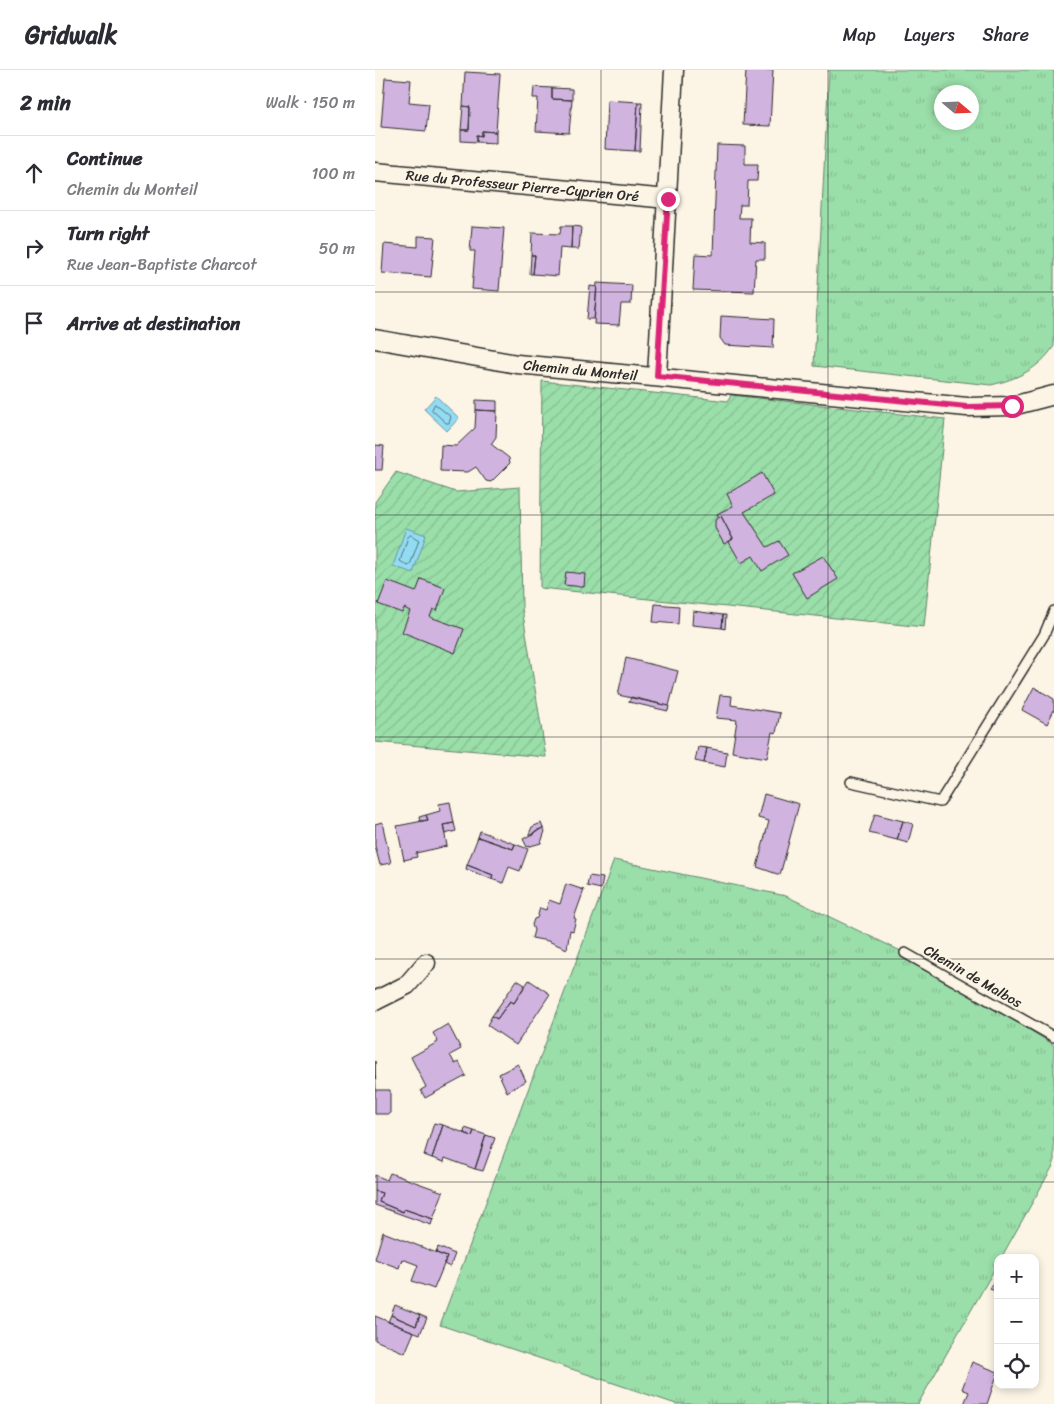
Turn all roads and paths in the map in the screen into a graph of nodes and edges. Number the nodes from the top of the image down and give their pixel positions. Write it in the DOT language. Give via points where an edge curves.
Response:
graph roads {
  1 [pos="674,70"];
  2 [pos="375,172"];
  3 [pos="668,199"];
  4 [pos="375,339"];
  5 [pos="657,376"];
  6 [pos="1054,395"];
  7 [pos="1054,611"];
  8 [pos="851,782"];
  9 [pos="905,953"];
  10 [pos="426,963"];
  11 [pos="375,1001"];
  12 [pos="1054,1037"];
  1 -- 3 [label="street"];
  2 -- 3 [label="street, Rue du Professeur Pierre-Cyprien Oré"];
  3 -- 5 [label="street"];
  4 -- 5 [label="street, Chemin du Monteil" via="517,364"];
  5 -- 6 [label="street, Chemin du Monteil" via="967,407 1012,406"];
  7 -- 8 [label="lane" via="1044,635 940,802"];
  9 -- 12 [label="lane, Chemin de Malbos"];
  10 -- 11 [label="street" via="407,985"];
}
